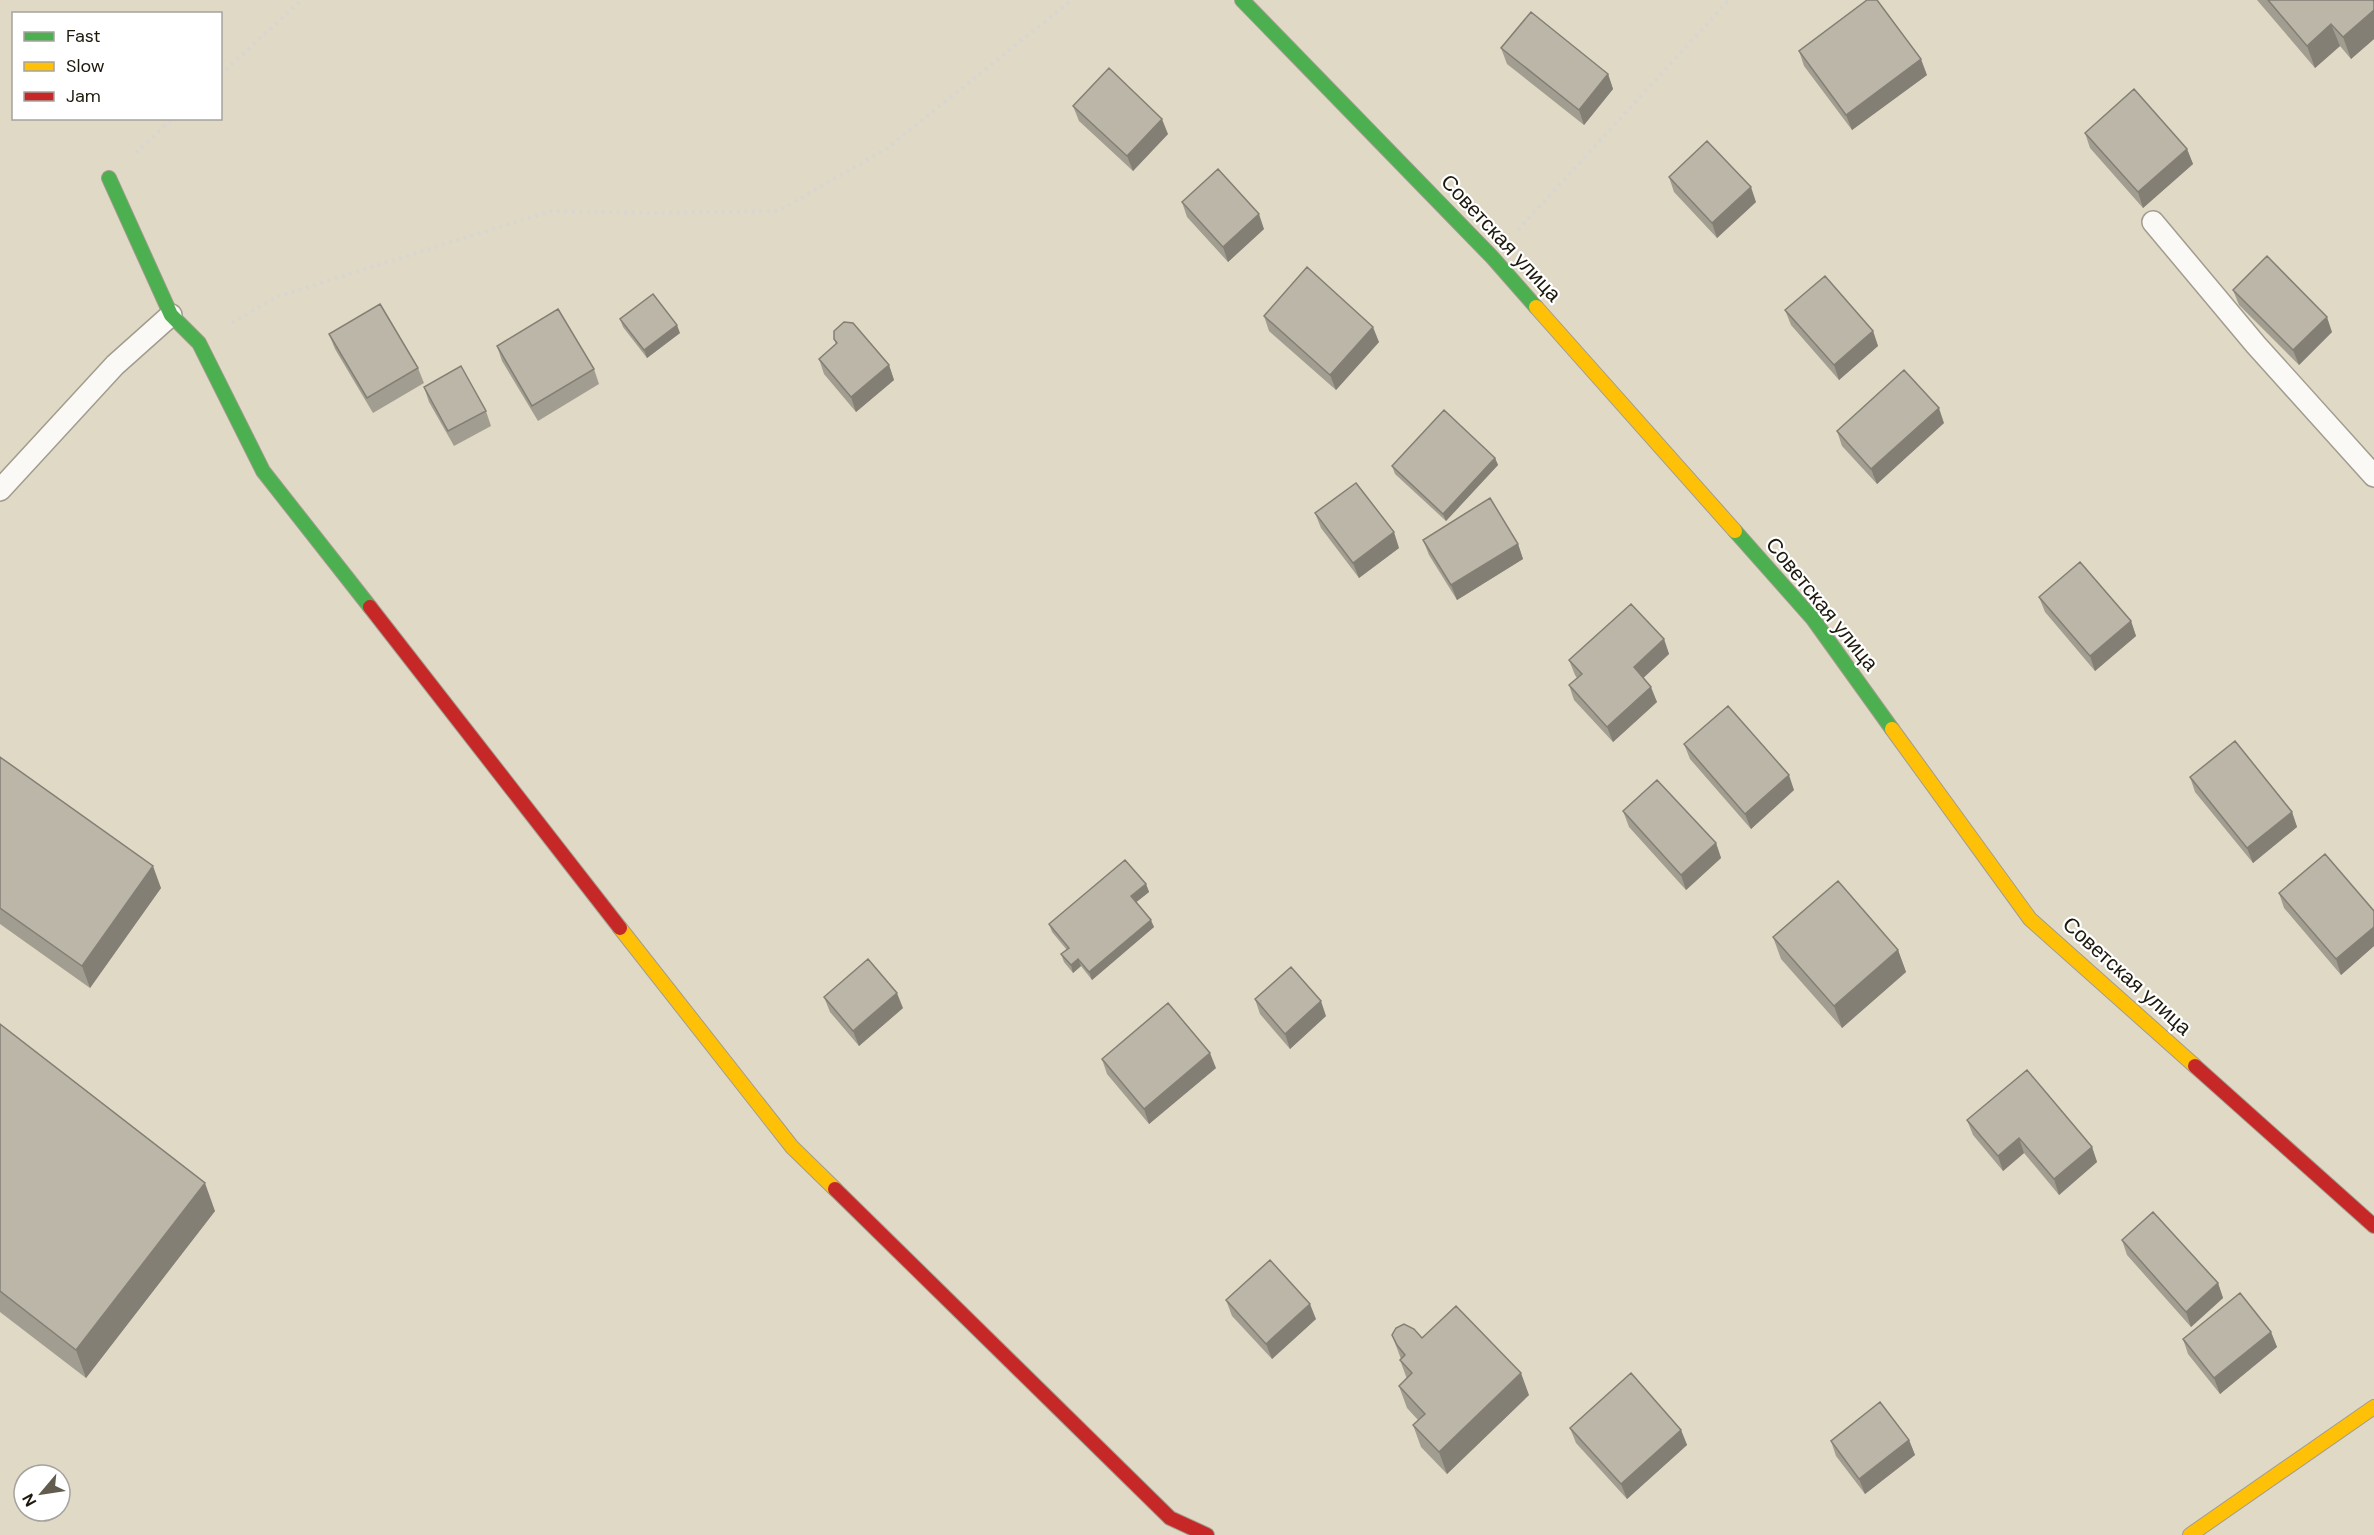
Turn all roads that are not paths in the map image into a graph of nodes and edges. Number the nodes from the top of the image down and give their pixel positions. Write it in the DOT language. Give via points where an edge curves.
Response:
graph roads {
  1 [pos="1242,0"];
  2 [pos="109,178"];
  3 [pos="2153,222"];
  4 [pos="171,315"];
  5 [pos="2374,476"];
  6 [pos="0,490"];
  7 [pos="2374,1226"];
  8 [pos="2374,1407"];
  9 [pos="1207,1535"];
  10 [pos="2190,1535"];
  1 -- 7 [label="street, Советская улица" via="1492,256 1813,619 2030,919"];
  2 -- 4 [label="street"];
  3 -- 5 [label="lane" via="2256,345"];
  4 -- 6 [label="lane" via="115,365"];
  4 -- 9 [label="street" via="199,343 263,471 792,1147 1170,1518"];
  8 -- 10 [label="street"];
}
